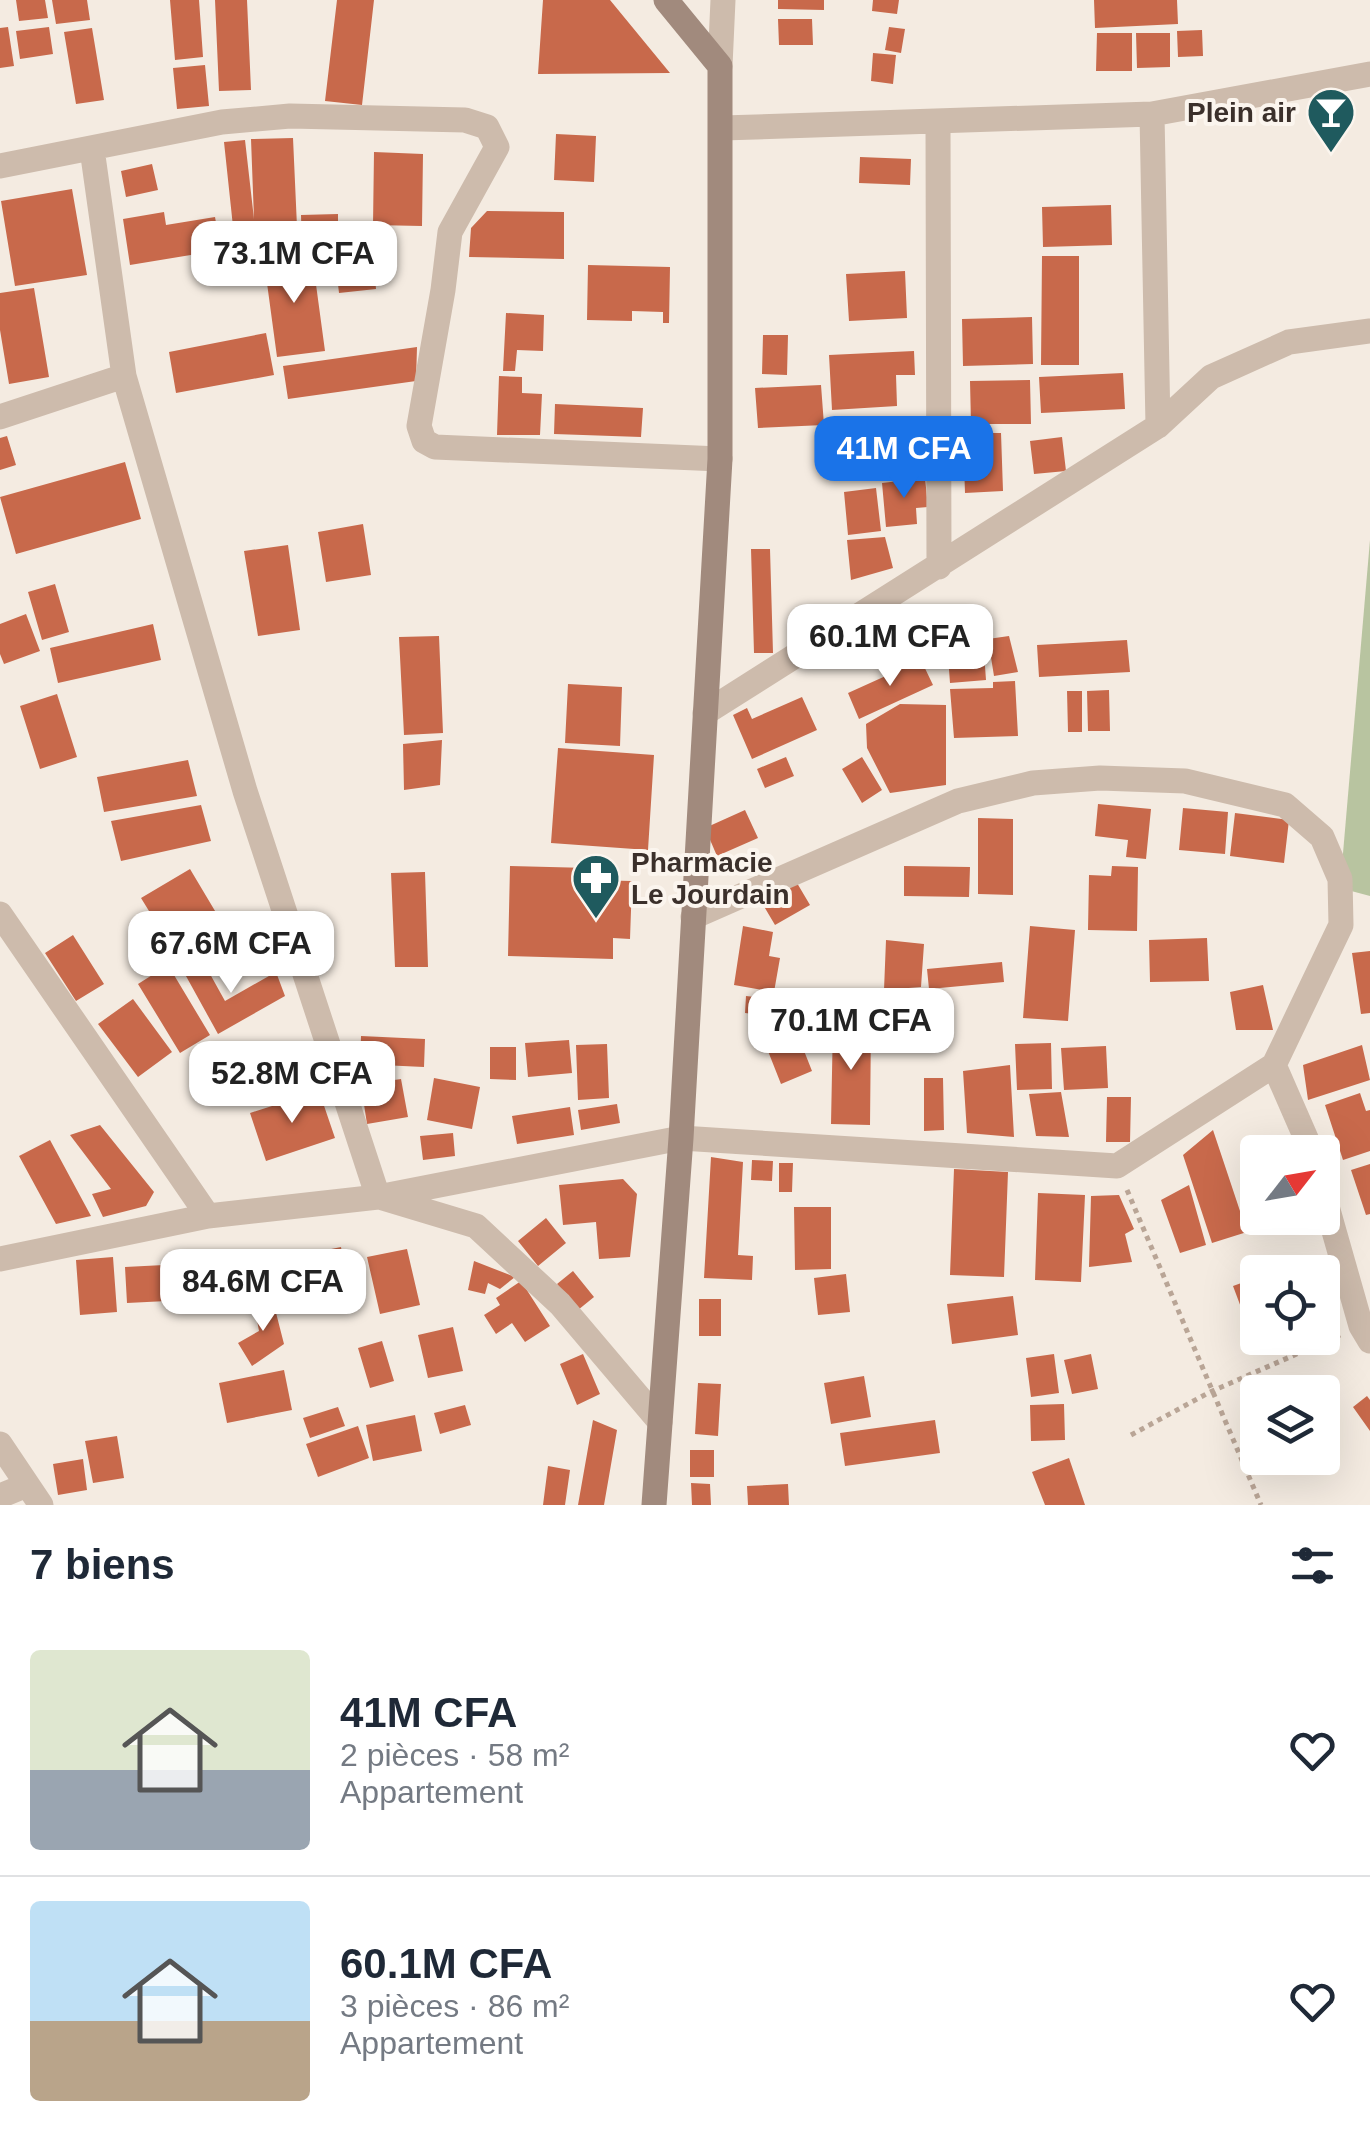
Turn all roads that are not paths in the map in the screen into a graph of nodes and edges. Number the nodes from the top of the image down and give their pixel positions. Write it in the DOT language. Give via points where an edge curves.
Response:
graph roads {
  1 [pos="666,0"];
  2 [pos="723,0"];
  3 [pos="720,66"];
  4 [pos="1370,74"];
  5 [pos="1152,114"];
  6 [pos="938,120"];
  7 [pos="722,128"];
  8 [pos="92,149"];
  9 [pos="0,166"];
  10 [pos="1370,330"];
  11 [pos="124,376"];
  12 [pos="0,417"];
  13 [pos="1158,426"];
  14 [pos="720,459"];
  15 [pos="940,566"];
  16 [pos="704,713"];
  17 [pos="0,914"];
  18 [pos="692,916"];
  19 [pos="1274,1064"];
  20 [pos="1305,1135"];
  21 [pos="681,1138"];
  22 [pos="378,1197"];
  23 [pos="208,1216"];
  24 [pos="1336,1235"];
  25 [pos="0,1259"];
  26 [pos="1365,1334"];
  27 [pos="660,1422"];
  28 [pos="0,1444"];
  29 [pos="34,1495"];
  30 [pos="0,1496"];
  31 [pos="654,1505"];
  1 -- 3 [label="main road"];
  2 -- 3 [label="street"];
  3 -- 7 [label="main road"];
  4 -- 5 [label="street"];
  5 -- 6 [label="street"];
  5 -- 13 [label="street"];
  6 -- 7 [label="street"];
  6 -- 15 [label="street"];
  7 -- 14 [label="main road"];
  8 -- 9 [label="street"];
  8 -- 11 [label="street"];
  8 -- 14 [label="street" via="222,122 290,116 465,120 487,127 497,146 450,232 418,426 424,441 434,447"];
  10 -- 13 [label="street" via="1288,342 1210,377"];
  11 -- 12 [label="street"];
  11 -- 22 [label="street" via="245,791"];
  13 -- 15 [label="street"];
  14 -- 16 [label="main road"];
  15 -- 16 [label="street"];
  16 -- 18 [label="main road"];
  17 -- 23 [label="street"];
  18 -- 19 [label="street" via="958,801 1033,783 1185,781 1285,805 1322,837 1340,879 1341,925"];
  18 -- 21 [label="main road"];
  19 -- 20 [label="street"];
  19 -- 21 [label="street" via="1117,1166"];
  21 -- 22 [label="street"];
  21 -- 27 [label="main road"];
  22 -- 23 [label="street"];
  22 -- 27 [label="street" via="476,1226 560,1304"];
  23 -- 25 [label="street"];
  24 -- 26 [label="street"];
  27 -- 31 [label="main road"];
  28 -- 29 [label="street"];
  29 -- 30 [label="street"];
}
